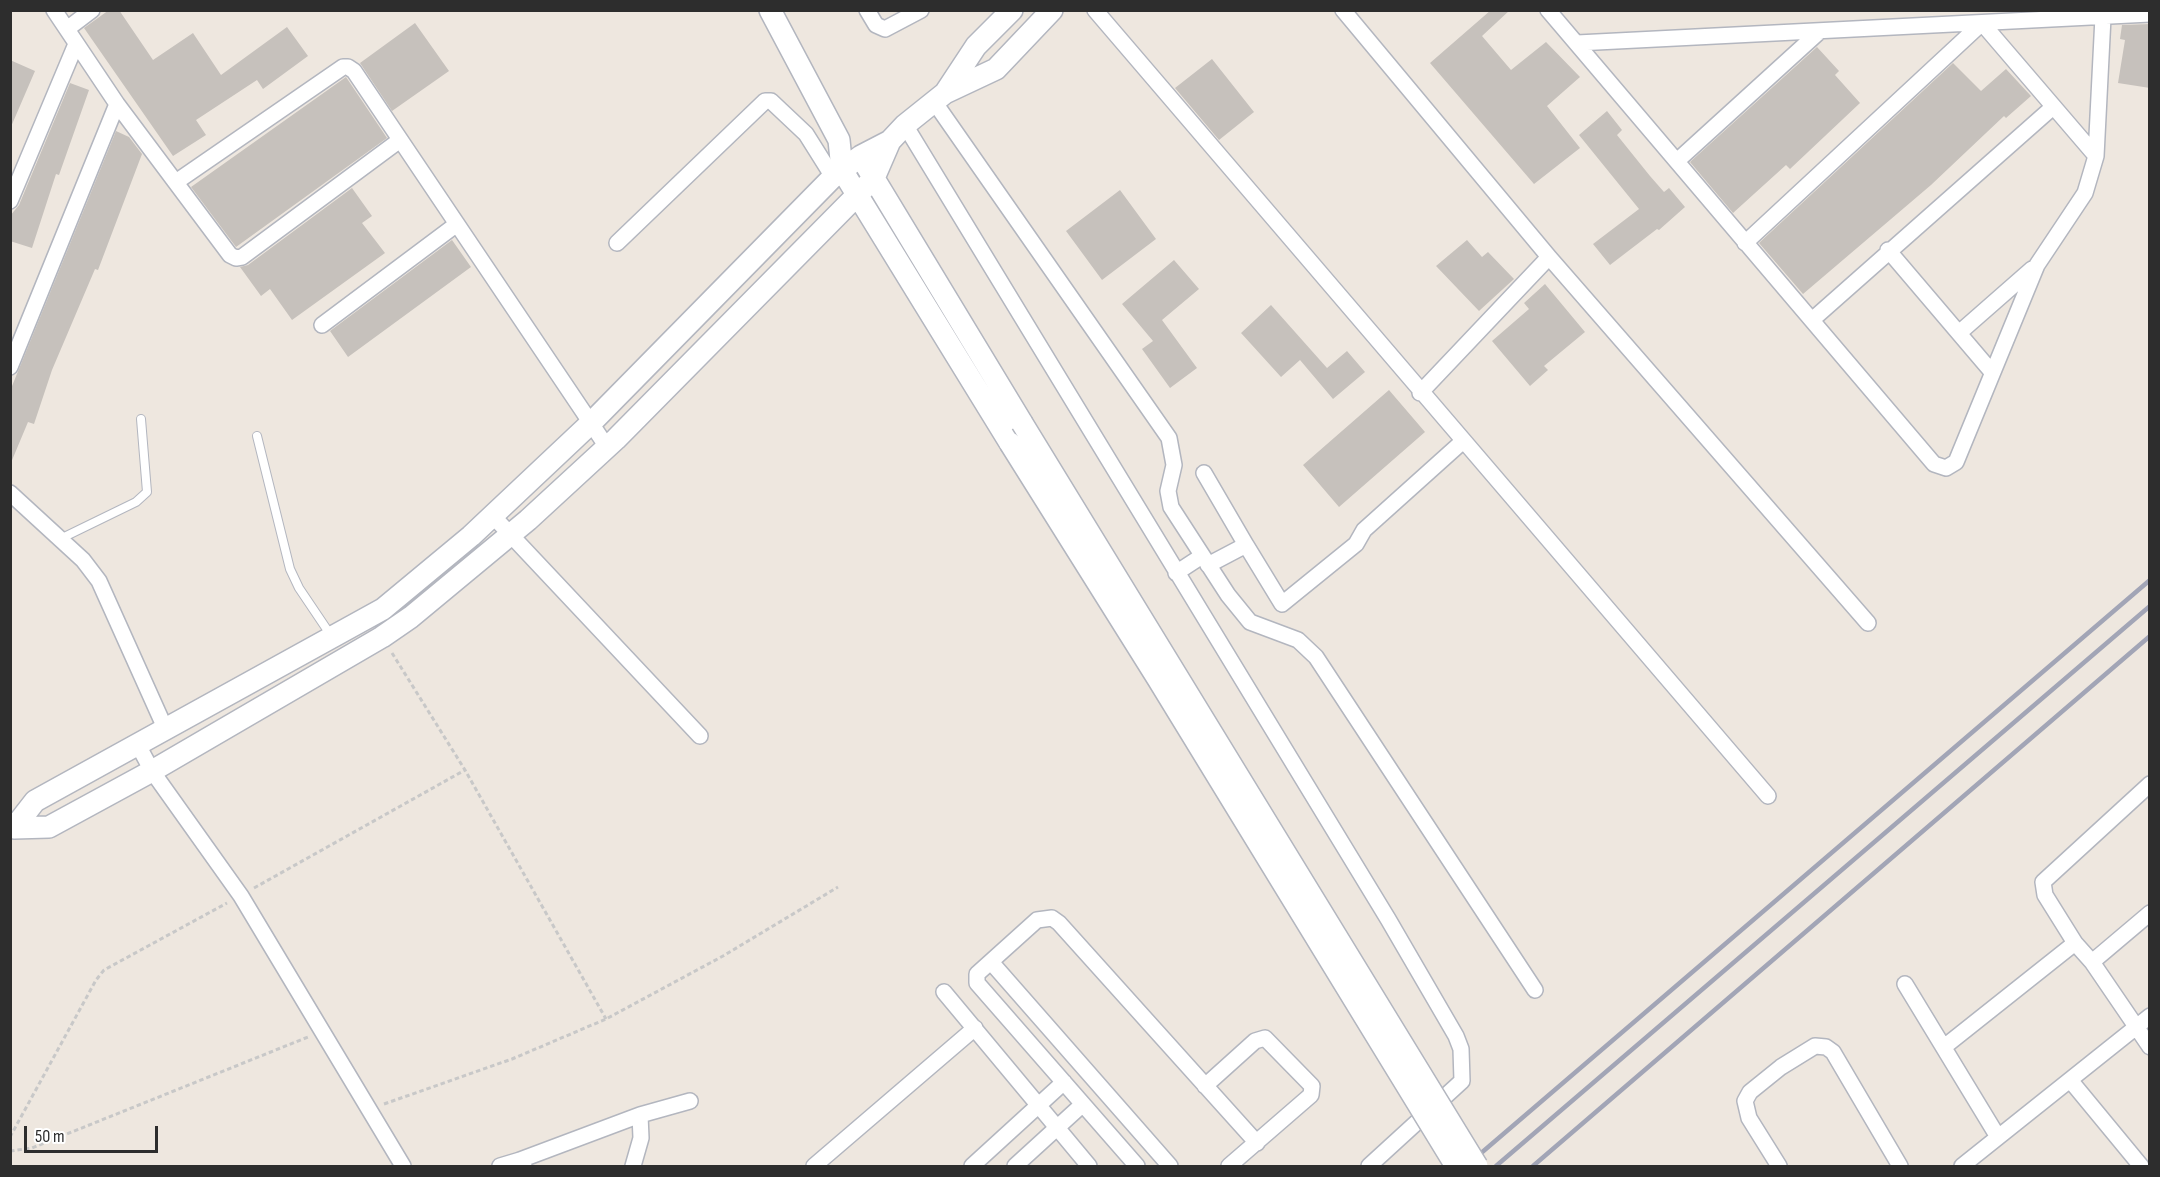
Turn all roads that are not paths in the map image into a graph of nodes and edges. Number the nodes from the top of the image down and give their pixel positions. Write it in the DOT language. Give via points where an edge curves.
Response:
graph roads {
  1 [pos="54,10"];
  2 [pos="92,10"];
  3 [pos="770,10"];
  4 [pos="867,10"];
  5 [pos="921,10"];
  6 [pos="1012,10"];
  7 [pos="1052,10"];
  8 [pos="1095,10"];
  9 [pos="1343,10"];
  10 [pos="1548,10"];
  11 [pos="2150,14"];
  12 [pos="2103,17"];
  13 [pos="1982,23"];
  14 [pos="67,29"];
  15 [pos="1820,31"];
  16 [pos="76,44"];
  17 [pos="1577,44"];
  18 [pos="939,97"];
  19 [pos="117,104"];
  20 [pos="2053,107"];
  21 [pos="905,125"];
  22 [pos="400,140"];
  23 [pos="839,140"];
  24 [pos="890,141"];
  25 [pos="861,156"];
  26 [pos="2096,156"];
  27 [pos="1677,161"];
  28 [pos="837,174"];
  29 [pos="874,178"];
  30 [pos="176,182"];
  31 [pos="857,195"];
  32 [pos="10,201"];
  33 [pos="457,224"];
  34 [pos="616,243"];
  35 [pos="1745,243"];
  36 [pos="1888,250"];
  37 [pos="1549,257"];
  38 [pos="2037,265"];
  39 [pos="1812,320"];
  40 [pos="322,325"];
  41 [pos="1959,333"];
  42 [pos="10,367"];
  43 [pos="1991,371"];
  44 [pos="1420,393"];
  45 [pos="141,419"];
  46 [pos="591,423"];
  47 [pos="257,436"];
  48 [pos="1462,442"];
  49 [pos="607,447"];
  50 [pos="1204,473"];
  51 [pos="10,493"];
  52 [pos="492,515"];
  53 [pos="510,535"];
  54 [pos="60,539"];
  55 [pos="1246,545"];
  56 [pos="1205,560"];
  57 [pos="1176,573"];
  58 [pos="1868,623"];
  59 [pos="332,637"];
  60 [pos="165,728"];
  61 [pos="700,736"];
  62 [pos="138,745"];
  63 [pos="152,771"];
  64 [pos="2150,784"];
  65 [pos="1768,796"];
  66 [pos="12,828"];
  67 [pos="2150,913"];
  68 [pos="2075,943"];
  69 [pos="991,962"];
  70 [pos="2092,962"];
  71 [pos="1905,984"];
  72 [pos="1535,990"];
  73 [pos="944,992"];
  74 [pos="2150,1016"];
  75 [pos="975,1028"];
  76 [pos="2134,1028"];
  77 [pos="1944,1047"];
  78 [pos="2150,1047"];
  79 [pos="2070,1080"];
  80 [pos="1064,1082"];
  81 [pos="1205,1086"];
  82 [pos="690,1101"];
  83 [pos="1083,1104"];
  84 [pos="1039,1106"];
  85 [pos="640,1115"];
  86 [pos="1058,1128"];
  87 [pos="1998,1137"];
  88 [pos="1257,1143"];
  89 [pos="522,1163"];
  90 [pos="403,1167"];
  91 [pos="500,1167"];
  92 [pos="633,1167"];
  93 [pos="814,1167"];
  94 [pos="972,1167"];
  95 [pos="1015,1167"];
  96 [pos="1089,1167"];
  97 [pos="1137,1167"];
  98 [pos="1170,1167"];
  99 [pos="1229,1167"];
  100 [pos="1369,1167"];
  101 [pos="1456,1167"];
  102 [pos="1477,1167"];
  103 [pos="1779,1167"];
  104 [pos="1900,1167"];
  105 [pos="1962,1167"];
  106 [pos="2141,1167"];
  1 -- 14 [label="street"];
  2 -- 14 [label="street"];
  3 -- 23 [label="street"];
  4 -- 5 [label="street" via="876,25 885,29"];
  6 -- 18 [label="street" via="976,46"];
  7 -- 18 [label="street" via="996,69"];
  8 -- 44 [label="street"];
  9 -- 37 [label="street"];
  10 -- 17 [label="street"];
  11 -- 12 [label="street"];
  12 -- 13 [label="street"];
  12 -- 26 [label="street"];
  13 -- 15 [label="street"];
  13 -- 20 [label="street"];
  13 -- 35 [label="street"];
  14 -- 16 [label="street"];
  15 -- 17 [label="street"];
  15 -- 27 [label="street"];
  16 -- 19 [label="street"];
  16 -- 32 [label="street"];
  17 -- 27 [label="street"];
  18 -- 21 [label="street"];
  18 -- 56 [label="street" via="1169,438 1174,465 1168,491 1171,507"];
  19 -- 30 [label="street"];
  19 -- 42 [label="street"];
  20 -- 26 [label="street"];
  20 -- 36 [label="street"];
  21 -- 24 [label="street"];
  21 -- 57 [label="street"];
  22 -- 30 [label="street" via="354,71 343,67"];
  22 -- 30 [label="street" via="242,257 230,255"];
  22 -- 33 [label="street"];
  23 -- 25 [label="street"];
  23 -- 28 [label="street"];
  24 -- 25 [label="street"];
  24 -- 29 [label="street"];
  25 -- 28 [label="street"];
  25 -- 29 [label="street"];
  26 -- 38 [label="street" via="2085,193"];
  27 -- 35 [label="street"];
  28 -- 31 [label="street"];
  28 -- 34 [label="street" via="806,134 771,101 765,101"];
  28 -- 46 [label="street"];
  29 -- 31 [label="street"];
  29 -- 102 [label="street, bridge"];
  31 -- 49 [label="street"];
  31 -- 101 [label="street, bridge"];
  33 -- 40 [label="street"];
  33 -- 46 [label="street"];
  35 -- 39 [label="street"];
  36 -- 39 [label="street"];
  36 -- 41 [label="street"];
  37 -- 44 [label="street"];
  37 -- 58 [label="street"];
  38 -- 41 [label="street"];
  38 -- 43 [label="street"];
  39 -- 43 [label="street" via="1934,464 1941,467 1956,462"];
  41 -- 43 [label="street"];
  44 -- 48 [label="street"];
  45 -- 54 [label="lane" via="147,492 136,502"];
  46 -- 49 [label="street"];
  46 -- 52 [label="street"];
  47 -- 59 [label="lane" via="290,569"];
  48 -- 55 [label="street" via="1364,530 1356,544 1282,604"];
  48 -- 65 [label="street"];
  49 -- 53 [label="street"];
  50 -- 55 [label="street"];
  51 -- 54 [label="street"];
  52 -- 53 [label="street"];
  52 -- 59 [label="street" via="382,609"];
  53 -- 61 [label="street"];
  53 -- 63 [label="street" via="382,637"];
  54 -- 60 [label="street" via="99,581"];
  55 -- 56 [label="street"];
  56 -- 57 [label="street"];
  56 -- 72 [label="street" via="1250,622 1298,640 1316,657"];
  57 -- 100 [label="street" via="1388,919 1461,1049 1462,1081"];
  59 -- 60 [label="street"];
  60 -- 62 [label="street"];
  62 -- 63 [label="street"];
  62 -- 66 [label="street" via="35,801"];
  63 -- 66 [label="street" via="49,827"];
  63 -- 90 [label="street" via="241,896"];
  64 -- 68 [label="street" via="2043,882 2045,895"];
  67 -- 70 [label="street"];
  68 -- 70 [label="street"];
  68 -- 77 [label="street"];
  69 -- 80 [label="street" via="977,974 977,983"];
  69 -- 81 [label="street" via="1037,920 1052,918"];
  69 -- 98 [label="street"];
  70 -- 76 [label="street"];
  71 -- 77 [label="street"];
  73 -- 75 [label="street"];
  74 -- 76 [label="street"];
  75 -- 84 [label="street"];
  75 -- 93 [label="street"];
  76 -- 78 [label="street"];
  76 -- 79 [label="street"];
  77 -- 87 [label="street"];
  79 -- 87 [label="street"];
  79 -- 106 [label="street"];
  80 -- 83 [label="street"];
  80 -- 84 [label="street"];
  81 -- 88 [label="street"];
  81 -- 88 [label="street" via="1256,1041 1266,1038 1310,1082 1311,1095"];
  82 -- 85 [label="street"];
  83 -- 86 [label="street"];
  83 -- 97 [label="street"];
  84 -- 86 [label="street"];
  84 -- 94 [label="street"];
  85 -- 89 [label="street"];
  85 -- 92 [label="street" via="641,1138"];
  86 -- 95 [label="street"];
  86 -- 96 [label="street"];
  87 -- 105 [label="street"];
  88 -- 99 [label="street"];
  89 -- 91 [label="street"];
  103 -- 104 [label="street" via="1749,1118 1745,1101 1774,1072 1815,1046 1833,1052"];
}
